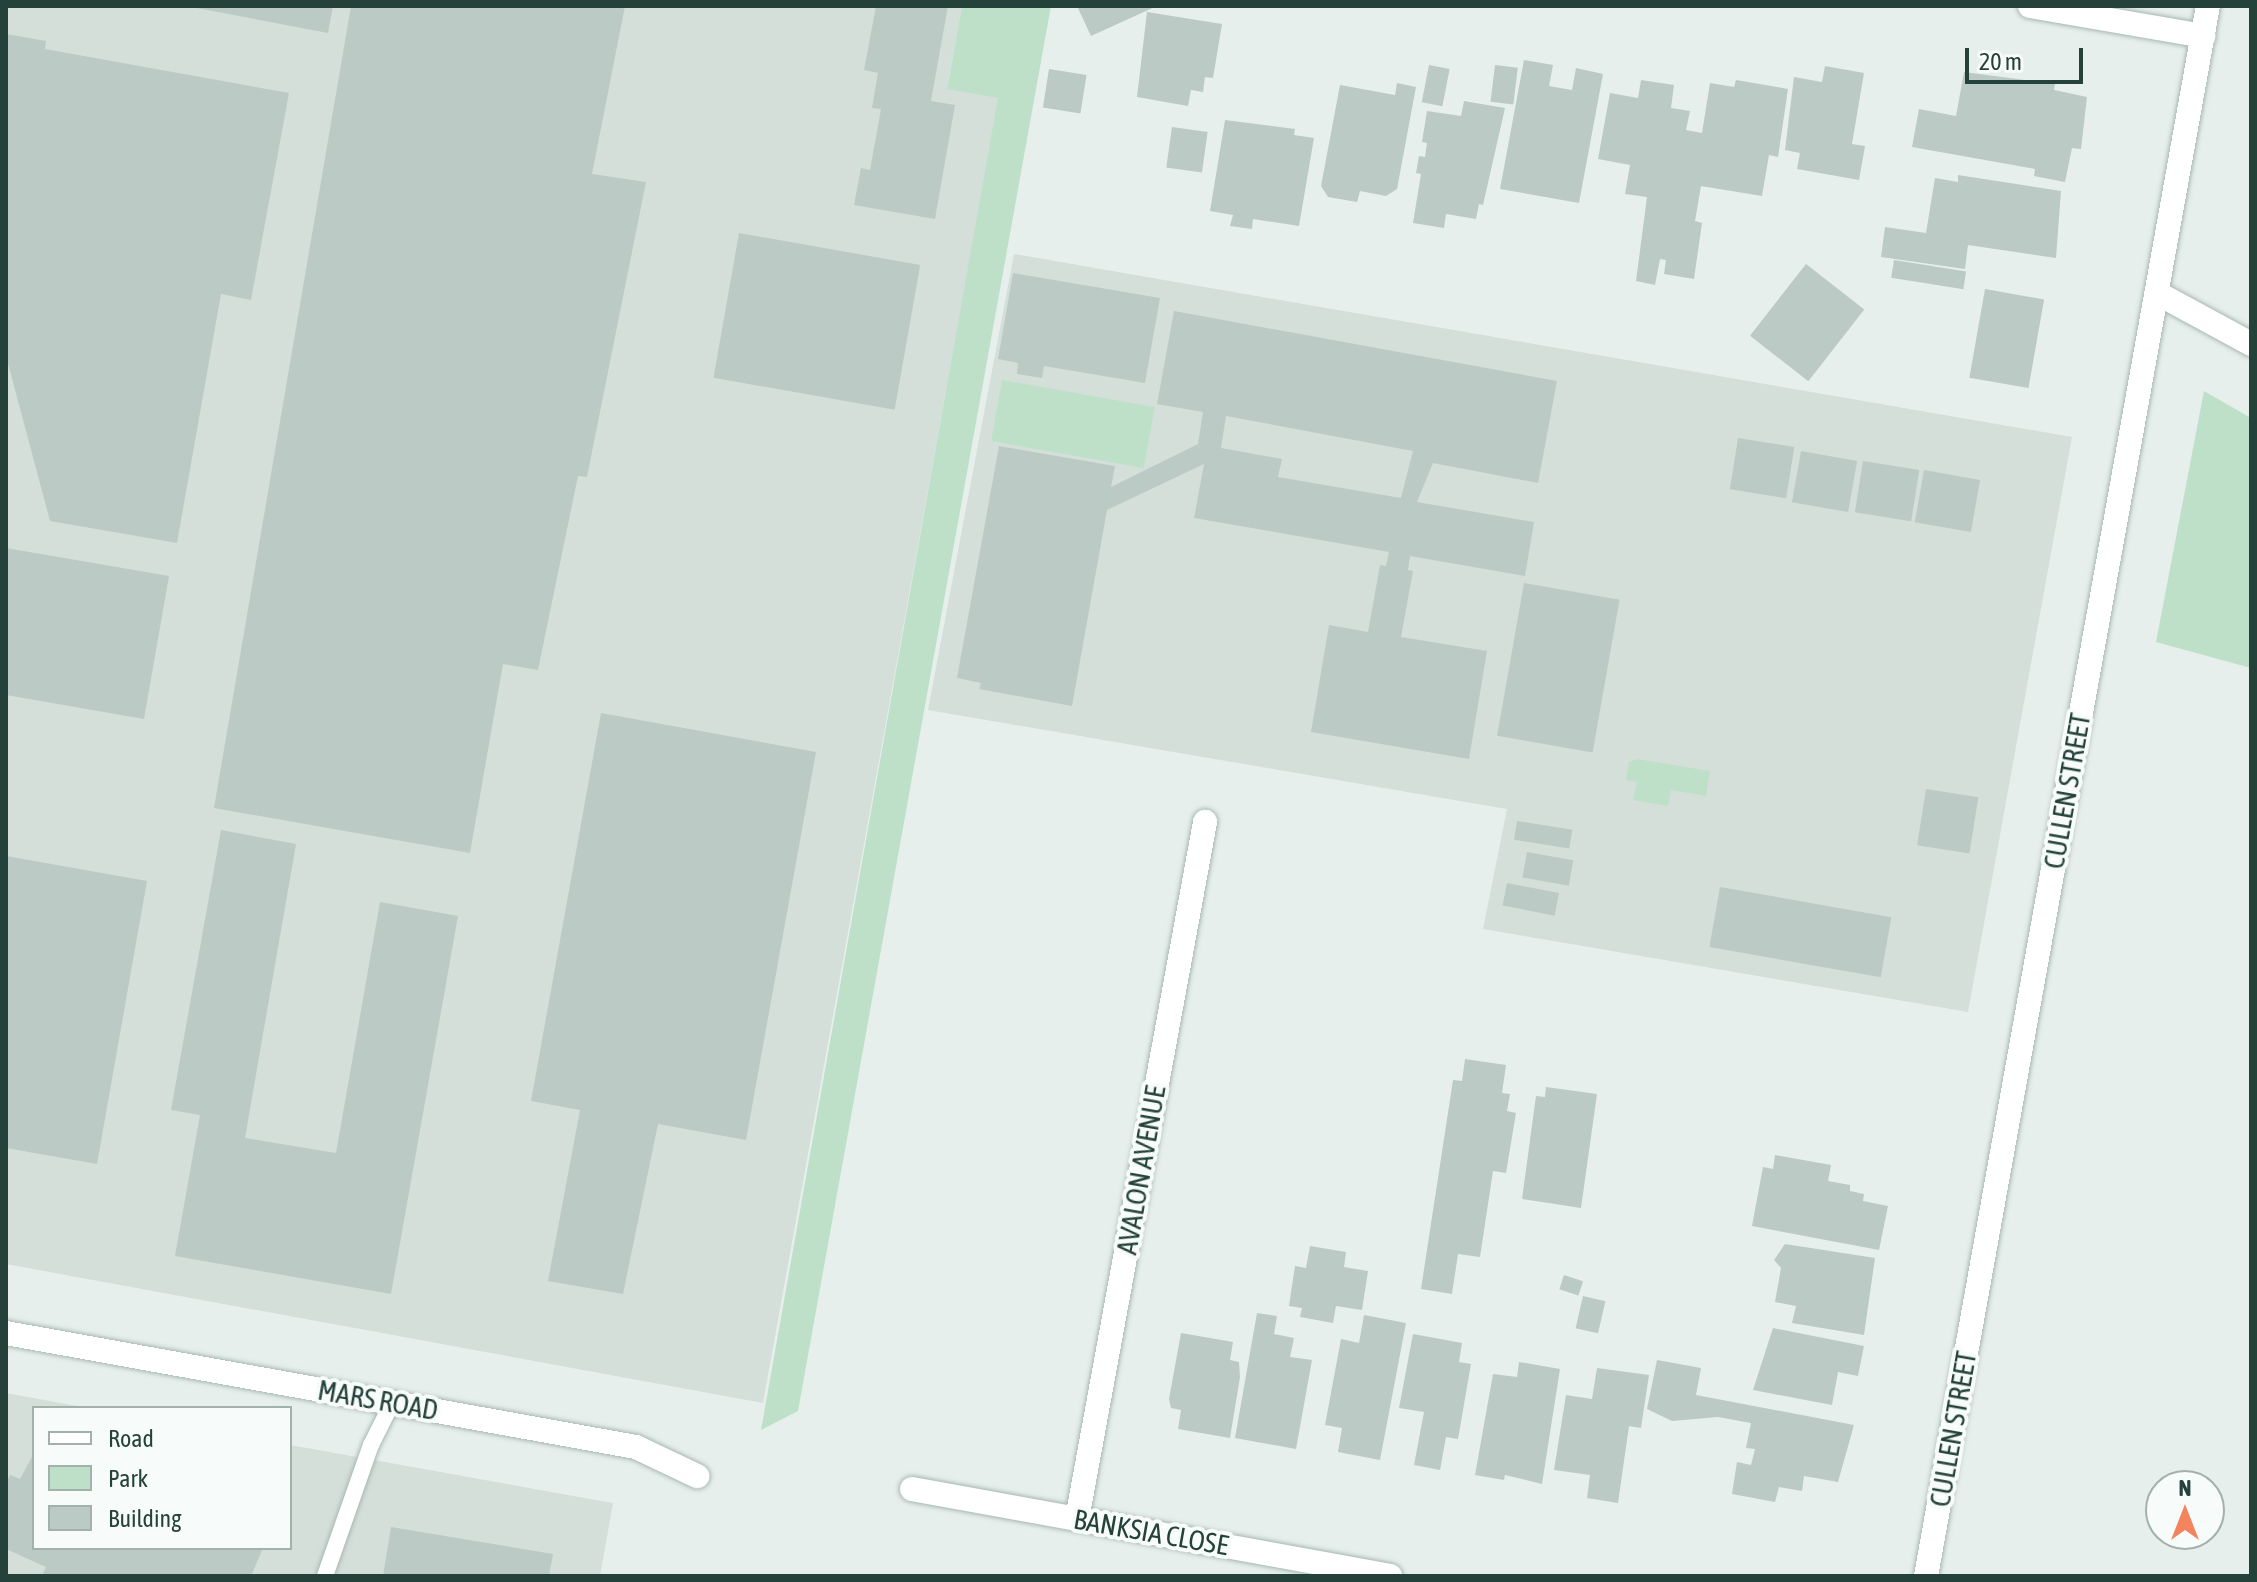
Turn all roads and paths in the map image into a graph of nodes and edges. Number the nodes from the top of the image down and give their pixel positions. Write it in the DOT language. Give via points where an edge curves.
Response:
graph roads {
  1 [pos="2030,6"];
  2 [pos="2208,6"];
  3 [pos="2203,36"];
  4 [pos="2157,293"];
  5 [pos="2251,344"];
  6 [pos="1205,822"];
  7 [pos="6,1333"];
  8 [pos="392,1403"];
  9 [pos="697,1476"];
  10 [pos="912,1489"];
  11 [pos="1077,1519"];
  12 [pos="1300,1568"];
  13 [pos="325,1576"];
  14 [pos="1390,1576"];
  15 [pos="1926,1576"];
  1 -- 3 [label="street"];
  2 -- 3 [label="street, CULLEN STREET"];
  3 -- 4 [label="street, CULLEN STREET"];
  4 -- 5 [label="street"];
  4 -- 15 [label="street, CULLEN STREET"];
  6 -- 11 [label="street, AVALON AVENUE"];
  7 -- 8 [label="street, MARS ROAD"];
  8 -- 9 [label="street, MARS ROAD" via="636,1447"];
  8 -- 13 [label="lane" via="371,1445"];
  10 -- 11 [label="street, BANKSIA CLOSE"];
  11 -- 12 [label="street, BANKSIA CLOSE"];
  12 -- 14 [label="street, BANKSIA CLOSE"];
}
